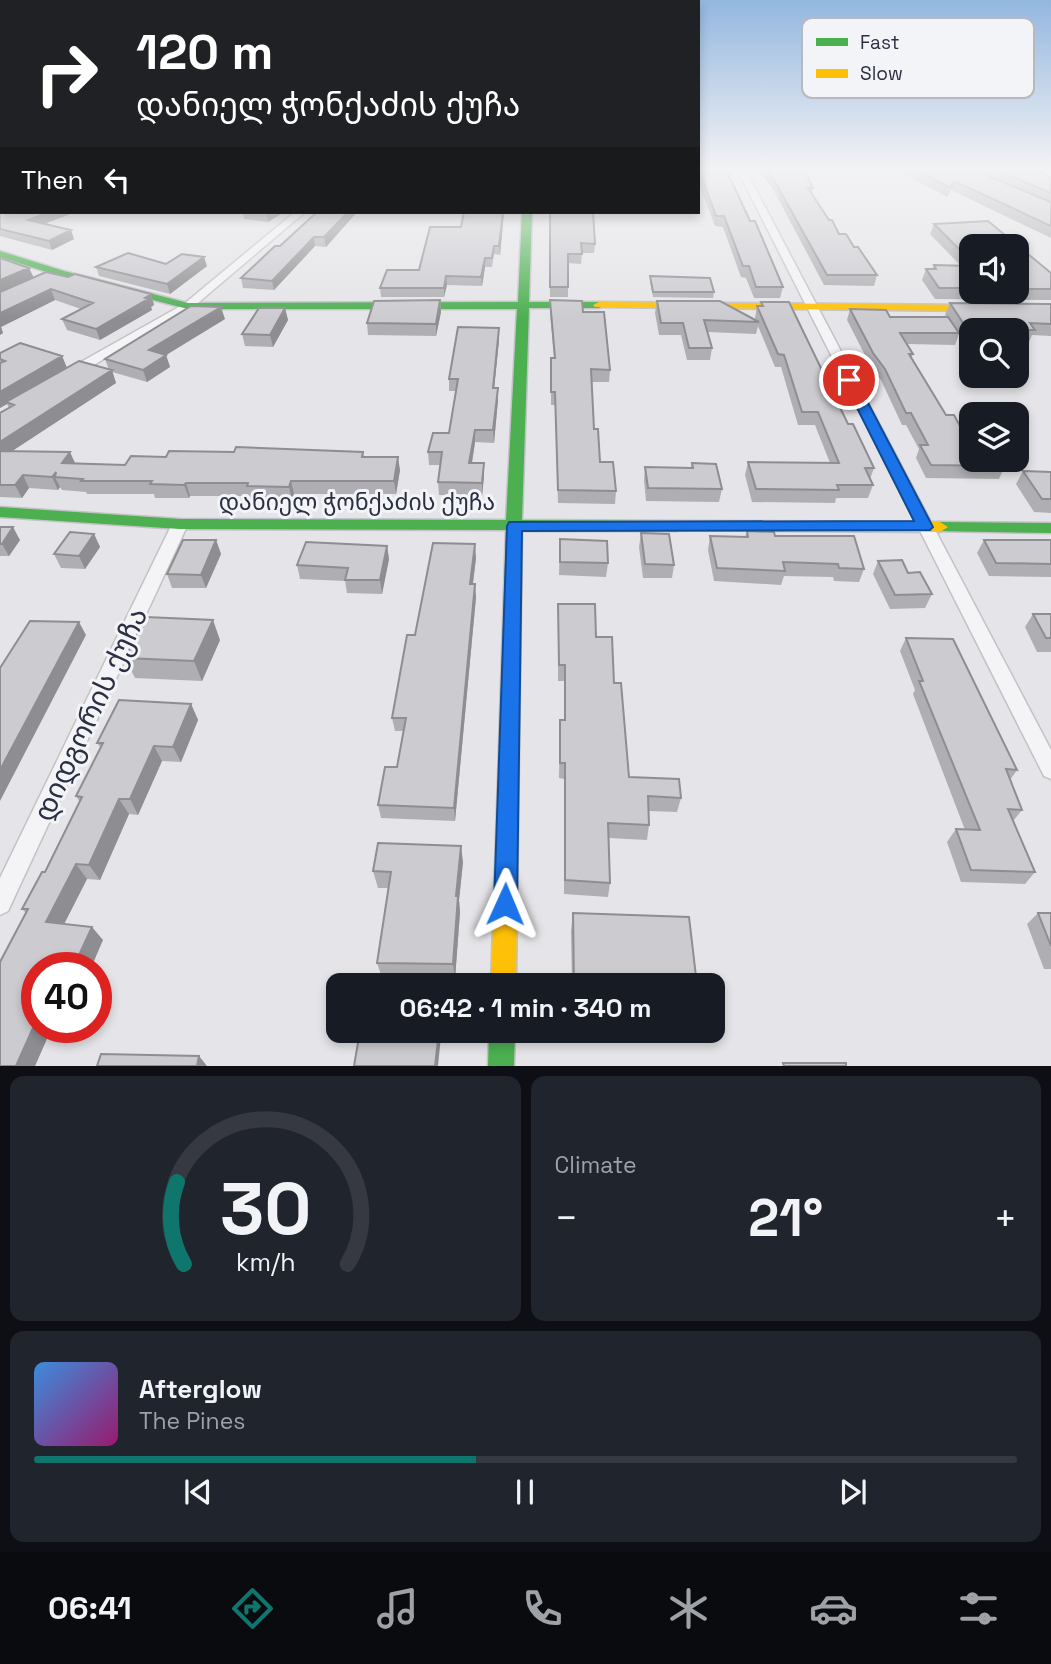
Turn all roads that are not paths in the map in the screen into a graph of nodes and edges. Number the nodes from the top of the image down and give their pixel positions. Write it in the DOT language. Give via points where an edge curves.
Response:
graph roads {
  1 [pos="292,219"];
  2 [pos="527,219"];
  3 [pos="767,219"];
  4 [pos="0,254"];
  5 [pos="525,304"];
  6 [pos="188,306"];
  7 [pos="812,306"];
  8 [pos="998,308"];
  9 [pos="59,380"];
  10 [pos="0,512"];
  11 [pos="180,524"];
  12 [pos="514,526"];
  13 [pos="925,527"];
  14 [pos="1051,528"];
  15 [pos="1051,771"];
  16 [pos="0,903"];
  17 [pos="503,973"];
  18 [pos="502,1043"];
  19 [pos="501,1066"];
  1 -- 6 [label="street"];
  2 -- 5 [label="street"];
  3 -- 7 [label="street"];
  4 -- 6 [label="street" via="54,276"];
  5 -- 6 [label="street"];
  5 -- 7 [label="street"];
  5 -- 12 [label="street"];
  6 -- 9 [label="street"];
  7 -- 8 [label="street"];
  7 -- 13 [label="street"];
  10 -- 11 [label="street, დანიელ ჭონქაძის ქუჩა"];
  11 -- 12 [label="street, დანიელ ჭონქაძის ქუჩა"];
  11 -- 16 [label="street, დიდგორის ქუჩა"];
  12 -- 13 [label="street, დანიელ ჭონქაძის ქუჩა"];
  12 -- 17 [label="street"];
  13 -- 14 [label="street, დანიელ ჭონქაძის ქუჩა"];
  13 -- 15 [label="street"];
  18 -- 19 [label="street"];
}
